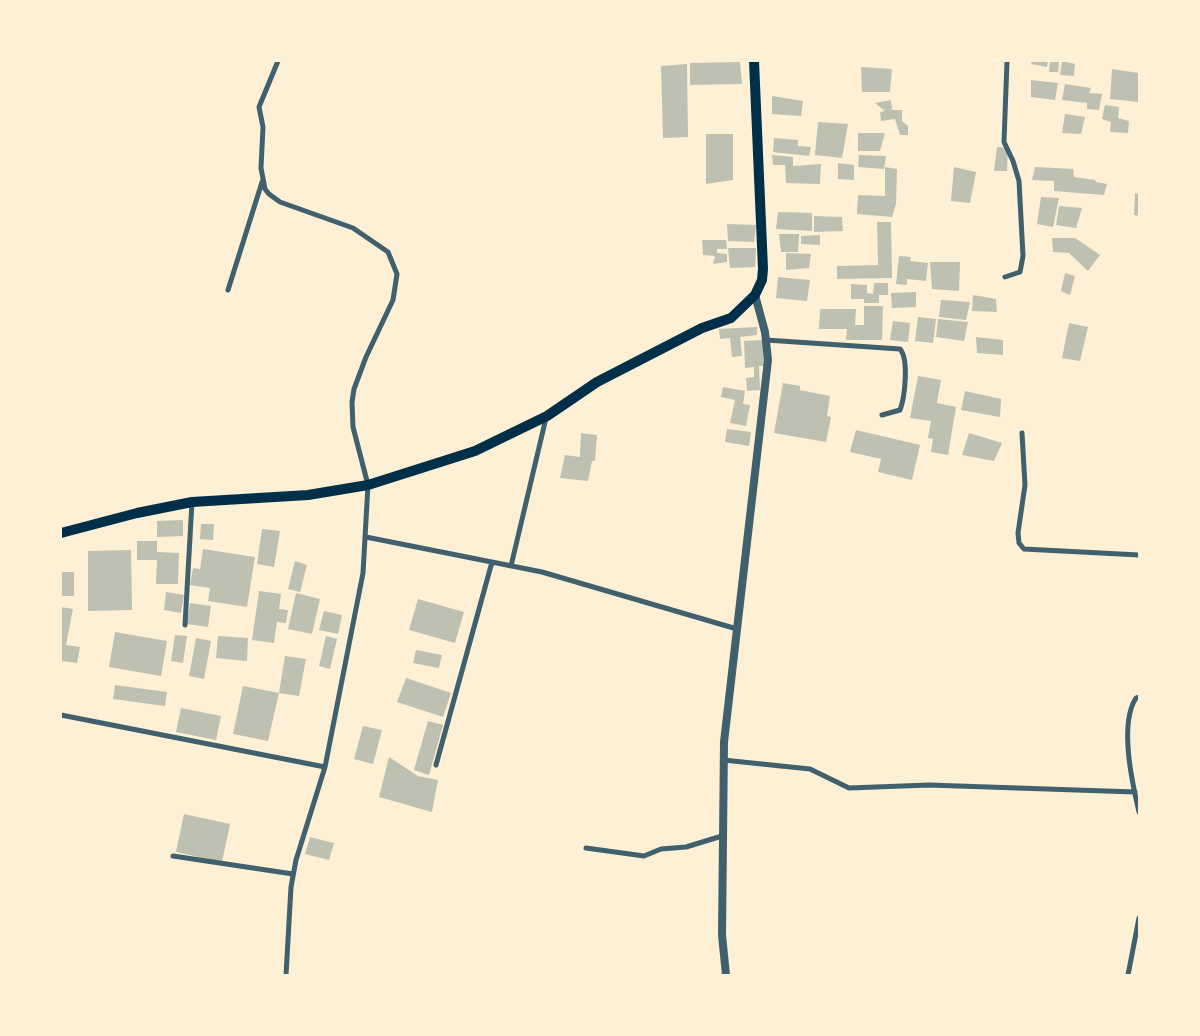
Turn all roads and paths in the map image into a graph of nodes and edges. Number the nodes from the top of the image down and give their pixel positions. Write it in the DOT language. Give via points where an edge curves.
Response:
graph roads {
  1 [pos="278,61"];
  2 [pos="754,61"];
  3 [pos="1007,61"];
  4 [pos="263,179"];
  5 [pos="1005,277"];
  6 [pos="228,290"];
  7 [pos="755,295"];
  8 [pos="766,340"];
  9 [pos="882,415"];
  10 [pos="547,416"];
  11 [pos="1022,433"];
  12 [pos="368,485"];
  13 [pos="192,502"];
  14 [pos="61,534"];
  15 [pos="366,537"];
  16 [pos="1139,556"];
  17 [pos="492,562"];
  18 [pos="511,566"];
  19 [pos="185,625"];
  20 [pos="737,629"];
  21 [pos="1139,697"];
  22 [pos="61,715"];
  23 [pos="723,760"];
  24 [pos="436,765"];
  25 [pos="325,767"];
  26 [pos="1134,792"];
  27 [pos="1139,812"];
  28 [pos="722,836"];
  29 [pos="586,848"];
  30 [pos="173,856"];
  31 [pos="293,874"];
  32 [pos="1139,918"];
  33 [pos="286,975"];
  34 [pos="726,975"];
  35 [pos="1128,975"];
  1 -- 4 [label="street" via="259,107 263,127"];
  2 -- 7 [label="main road" via="763,269"];
  3 -- 5 [label="street" via="1004,142 1019,181 1023,256 1020,272"];
  4 -- 6 [label="street"];
  4 -- 12 [label="street" via="269,194 280,202 354,228 388,252 394,263 397,280 393,300 366,357 352,402 353,428"];
  7 -- 8 [label="street"];
  7 -- 10 [label="main road" via="731,318 702,328 597,382"];
  8 -- 9 [label="street" via="900,349 904,353 904,400 900,410"];
  8 -- 20 [label="street" via="768,360"];
  10 -- 12 [label="main road" via="474,451"];
  10 -- 18 [label="street"];
  11 -- 16 [label="street" via="1025,485 1018,532 1019,543 1024,549"];
  12 -- 13 [label="main road" via="308,495"];
  12 -- 15 [label="street"];
  13 -- 14 [label="main road"];
  13 -- 19 [label="street"];
  15 -- 17 [label="street"];
  15 -- 25 [label="street" via="363,573"];
  17 -- 18 [label="street"];
  17 -- 24 [label="street"];
  18 -- 20 [label="street" via="542,572"];
  20 -- 23 [label="street"];
  21 -- 26 [label="street" via="1130,707 1128,726"];
  22 -- 25 [label="street"];
  23 -- 26 [label="street" via="810,769 855,789 930,785"];
  23 -- 28 [label="street"];
  25 -- 31 [label="street"];
  26 -- 27 [label="street"];
  28 -- 29 [label="street" via="686,847 661,848 644,856"];
  28 -- 34 [label="street" via="722,944"];
  30 -- 31 [label="street"];
  31 -- 33 [label="street" via="288,909"];
  32 -- 35 [label="street"];
}
